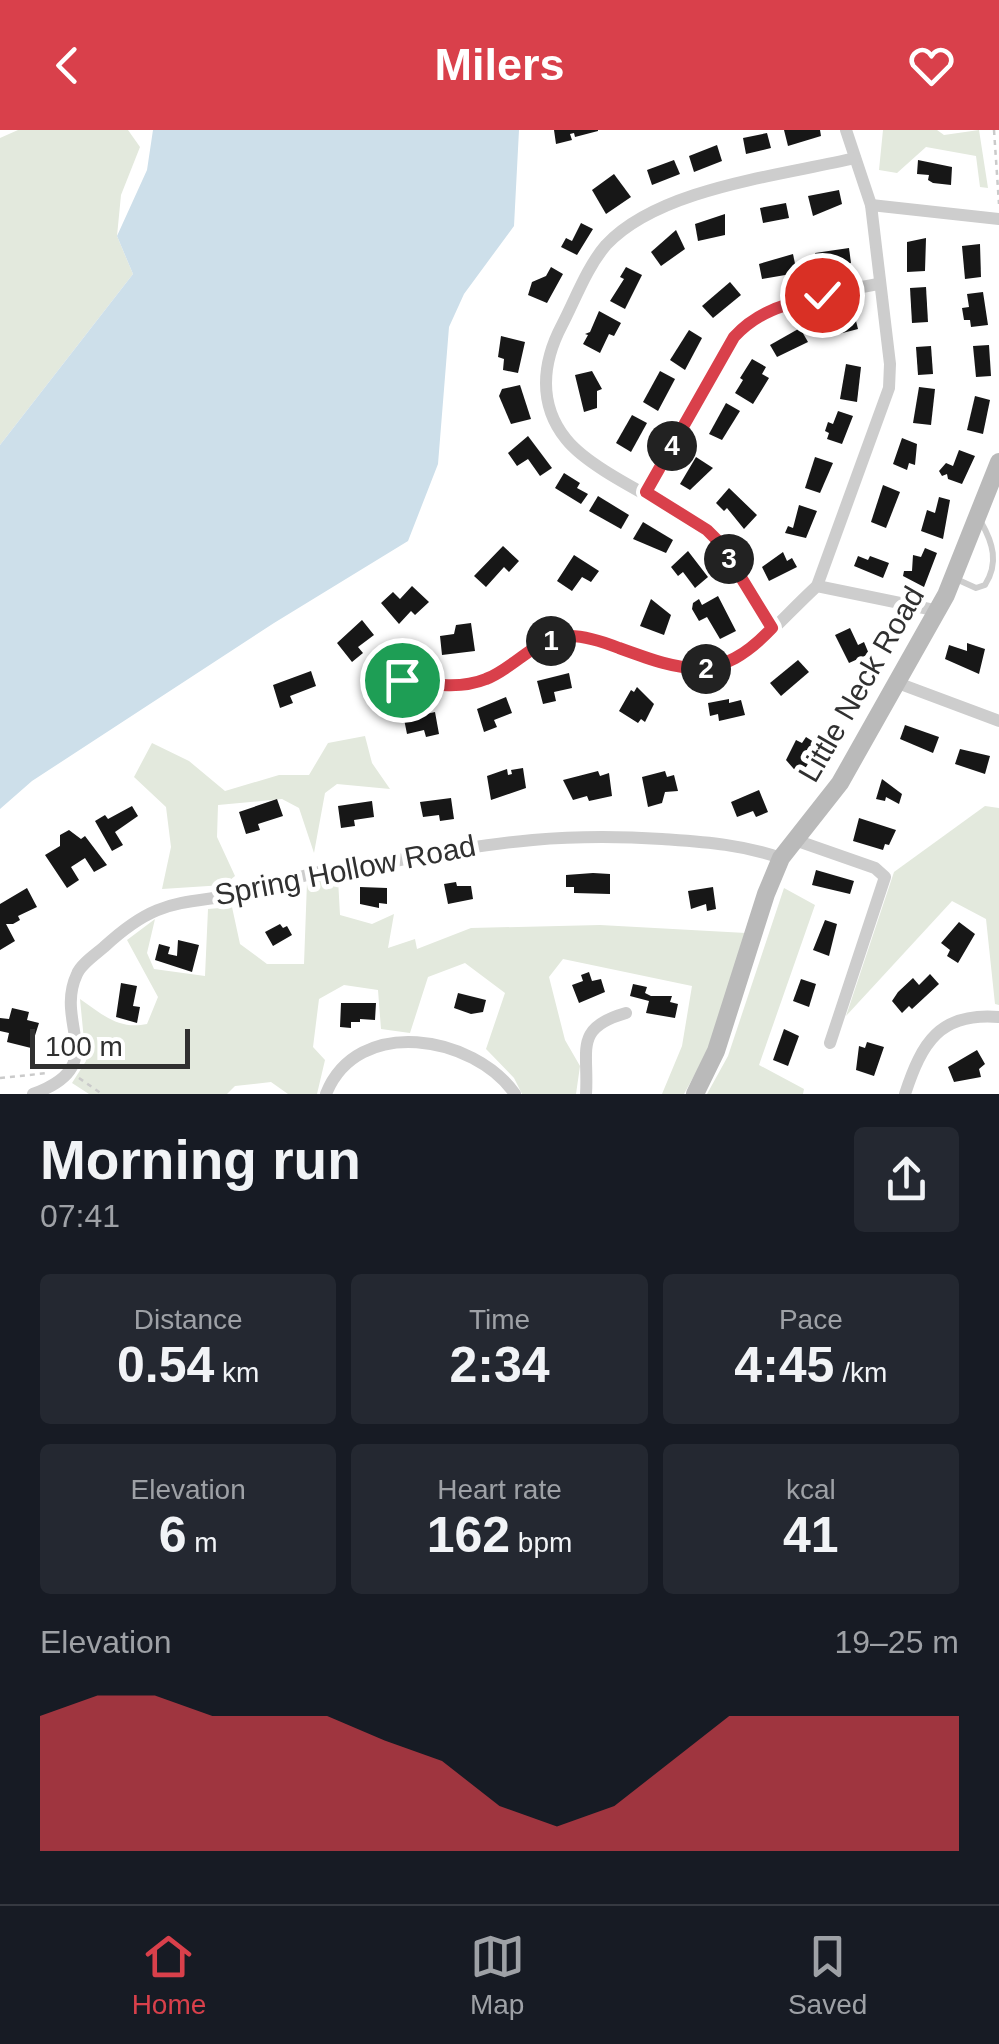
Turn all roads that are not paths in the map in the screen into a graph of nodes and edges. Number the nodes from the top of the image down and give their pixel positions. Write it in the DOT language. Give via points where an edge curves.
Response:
graph roads {
  1 [pos="846,130"];
  2 [pos="854,158"];
  3 [pos="871,206"];
  4 [pos="999,220"];
  5 [pos="878,284"];
  6 [pos="998,470"];
  7 [pos="646,492"];
  8 [pos="978,516"];
  9 [pos="953,578"];
  10 [pos="817,586"];
  11 [pos="934,610"];
  12 [pos="772,628"];
  13 [pos="402,680"];
  14 [pos="895,682"];
  15 [pos="999,721"];
  16 [pos="795,840"];
  17 [pos="781,858"];
  18 [pos="626,1013"];
  19 [pos="999,1017"];
  20 [pos="830,1044"];
  21 [pos="33,1094"];
  22 [pos="326,1094"];
  23 [pos="515,1094"];
  24 [pos="586,1094"];
  25 [pos="695,1094"];
  26 [pos="906,1094"];
  1 -- 2 [label="street"];
  2 -- 3 [label="street"];
  2 -- 7 [label="street" via="677,200 625,226 602,249 549,350 544,382 568,441"];
  3 -- 4 [label="street"];
  3 -- 5 [label="street"];
  5 -- 7 [label="street" via="770,308 749,321"];
  5 -- 10 [label="street" via="890,388"];
  6 -- 8 [label="street, Little Neck Road"];
  7 -- 12 [label="street" via="720,543"];
  8 -- 9 [label="street, Little Neck Road"];
  8 -- 9 [label="lane" via="992,541 993,572 976,588"];
  9 -- 11 [label="street, Little Neck Road"];
  10 -- 11 [label="street"];
  10 -- 12 [label="street"];
  11 -- 14 [label="street, Little Neck Road"];
  12 -- 13 [label="street" via="719,667 670,666 600,640 565,635 486,680 442,686"];
  14 -- 15 [label="street"];
  14 -- 16 [label="street, Little Neck Road" via="840,783"];
  16 -- 17 [label="street, Little Neck Road"];
  16 -- 20 [label="street" via="885,877"];
  17 -- 21 [label="street, Spring Hollow Road" via="729,843 529,838 182,900 146,914 77,972 76,1056 55,1086"];
  17 -- 25 [label="street, Little Neck Road" via="716,1051"];
  18 -- 24 [label="street" via="598,1024 587,1038"];
  19 -- 26 [label="street" via="951,1022 934,1035"];
  22 -- 23 [label="street" via="334,1075 362,1051 425,1044 483,1061"];
}
